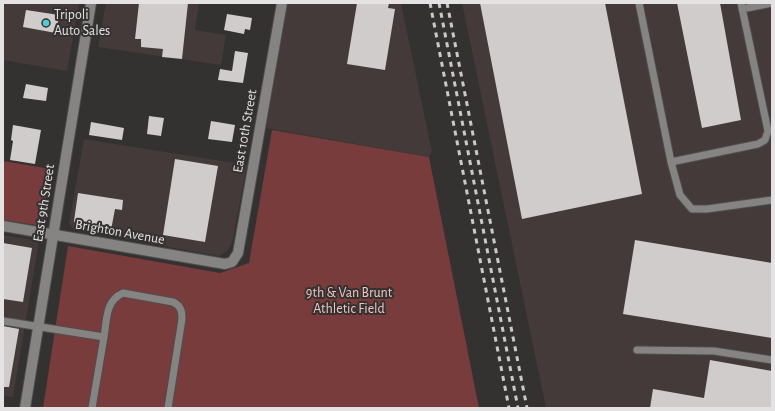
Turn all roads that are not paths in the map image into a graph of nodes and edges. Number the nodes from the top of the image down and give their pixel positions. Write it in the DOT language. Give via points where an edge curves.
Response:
graph roads {
  1 [pos="91,3"];
  2 [pos="282,3"];
  3 [pos="639,3"];
  4 [pos="772,3"];
  5 [pos="741,6"];
  6 [pos="671,162"];
  7 [pos="772,200"];
  8 [pos="3,226"];
  9 [pos="54,235"];
  10 [pos="232,262"];
  11 [pos="3,320"];
  12 [pos="39,326"];
  13 [pos="104,336"];
  14 [pos="637,350"];
  15 [pos="772,360"];
  16 [pos="25,408"];
  17 [pos="92,408"];
  18 [pos="168,408"];
  1 -- 9 [label="street, East 9th Street"];
  2 -- 10 [label="street, East 10th Street" via="238,253"];
  3 -- 6 [label="lane"];
  4 -- 5 [label="lane"];
  5 -- 6 [label="lane" via="768,131 765,140 758,144"];
  6 -- 7 [label="lane" via="680,195 692,209"];
  8 -- 9 [label="street, Brighton Avenue"];
  9 -- 10 [label="street, Brighton Avenue" via="225,264"];
  9 -- 12 [label="street, East 9th Street"];
  11 -- 12 [label="lane"];
  12 -- 13 [label="lane"];
  12 -- 16 [label="street, East 9th Street"];
  13 -- 17 [label="lane"];
  13 -- 18 [label="lane" via="109,305 116,296 123,293 167,300 178,305 182,311 182,319"];
  14 -- 15 [label="lane" via="714,351"];
}
